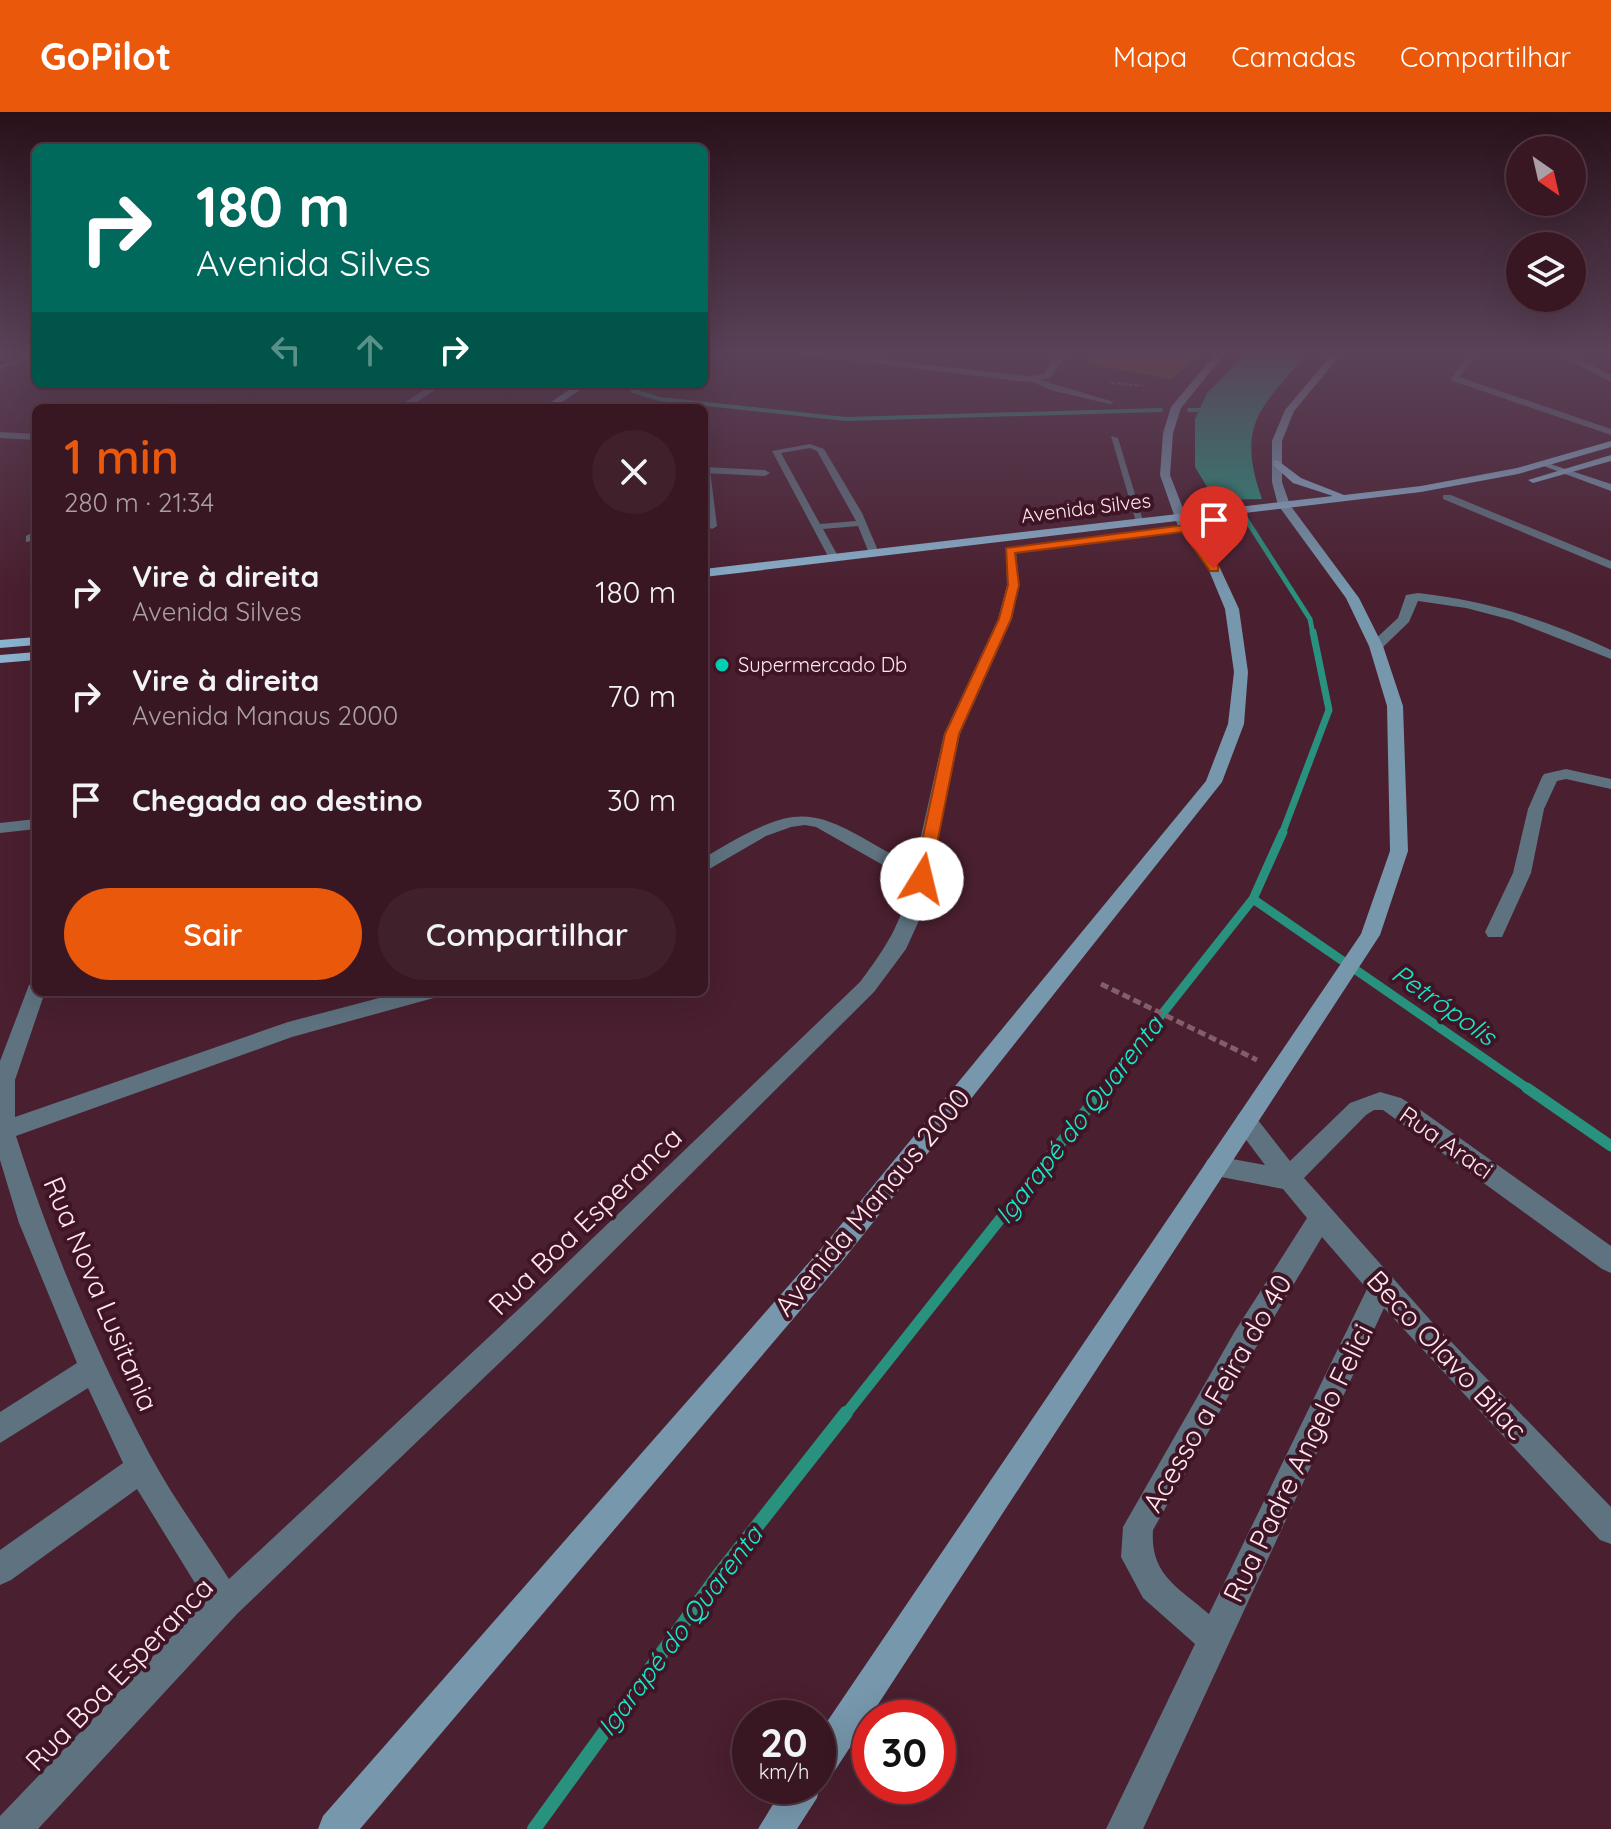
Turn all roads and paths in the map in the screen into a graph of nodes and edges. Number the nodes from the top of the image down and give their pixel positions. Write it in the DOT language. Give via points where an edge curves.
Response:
graph roads {
  1 [pos="1168,432"];
  2 [pos="1281,432"];
  3 [pos="0,435"];
  4 [pos="32,437"];
  5 [pos="1114,438"];
  6 [pos="1611,444"];
  7 [pos="1611,458"];
  8 [pos="1277,463"];
  9 [pos="1545,463"];
  10 [pos="708,470"];
  11 [pos="1568,472"];
  12 [pos="765,473"];
  13 [pos="1611,488"];
  14 [pos="708,494"];
  15 [pos="1359,496"];
  16 [pos="1447,497"];
  17 [pos="1282,510"];
  18 [pos="1141,522"];
  19 [pos="861,523"];
  20 [pos="1183,523"];
  21 [pos="712,526"];
  22 [pos="817,527"];
  23 [pos="1010,551"];
  24 [pos="874,553"];
  25 [pos="834,558"];
  26 [pos="1611,565"];
  27 [pos="708,573"];
  28 [pos="708,585"];
  29 [pos="32,641"];
  30 [pos="0,644"];
  31 [pos="1376,646"];
  32 [pos="1611,655"];
  33 [pos="32,656"];
  34 [pos="0,659"];
  35 [pos="1611,784"];
  36 [pos="32,824"];
  37 [pos="0,828"];
  38 [pos="708,864"];
  39 [pos="922,879"];
  40 [pos="1495,932"];
  41 [pos="1101,984"];
  42 [pos="34,996"];
  43 [pos="415,996"];
  44 [pos="1260,1062"];
  45 [pos="1246,1122"];
  46 [pos="3,1131"];
  47 [pos="1216,1166"];
  48 [pos="1287,1179"];
  49 [pos="1321,1217"];
  50 [pos="1611,1261"];
  51 [pos="1381,1287"];
  52 [pos="93,1369"];
  53 [pos="0,1429"];
  54 [pos="141,1468"];
  55 [pos="1611,1529"];
  56 [pos="0,1569"];
  57 [pos="226,1603"];
  58 [pos="1214,1639"];
  59 [pos="836,1739"];
  60 [pos="793,1804"];
  61 [pos="13,1829"];
  62 [pos="336,1829"];
  63 [pos="776,1829"];
  64 [pos="1124,1829"];
  1 -- 20 [label="street, Avenida Manaus 2000" via="1165,475"];
  2 -- 8 [label="street"];
  3 -- 4 [label="street"];
  5 -- 18 [label="lane"];
  6 -- 9 [label="main road, Avenida Silves"];
  7 -- 11 [label="main road, Avenida Silves"];
  8 -- 15 [label="main road" via="1302,483"];
  8 -- 17 [label="street"];
  9 -- 11 [label="street"];
  9 -- 15 [label="main road, Avenida Silves" via="1490,478"];
  10 -- 12 [label="street"];
  11 -- 13 [label="street"];
  11 -- 16 [label="main road, Avenida Silves"];
  14 -- 21 [label="lane"];
  15 -- 17 [label="main road, Avenida Silves"];
  16 -- 17 [label="main road, Avenida Silves"];
  16 -- 26 [label="street"];
  17 -- 20 [label="main road, Avenida Silves" via="1226,523"];
  17 -- 20 [label="main road, Avenida Silves" via="1214,513"];
  17 -- 31 [label="street" via="1352,598"];
  18 -- 20 [label="main road, Avenida Silves"];
  18 -- 24 [label="main road, Avenida Silves"];
  19 -- 22 [label="lane"];
  19 -- 22 [label="lane" via="820,449 776,451"];
  19 -- 24 [label="lane"];
  20 -- 23 [label="main road, Avenida Silves"];
  20 -- 62 [label="street, Avenida Manaus 2000" via="1214,568 1232,609 1241,672 1236,724 1214,782 835,1251"];
  22 -- 25 [label="lane"];
  23 -- 28 [label="main road, Avenida Silves"];
  23 -- 39 [label="street, Rua Boa Esperanca" via="1013,585 1005,619 952,734"];
  24 -- 25 [label="main road, Avenida Silves"];
  25 -- 27 [label="main road, Avenida Silves"];
  29 -- 30 [label="main road"];
  31 -- 32 [label="street" via="1404,619 1411,598 1423,597 1519,620"];
  31 -- 45 [label="street" via="1395,706 1399,851 1370,935"];
  33 -- 34 [label="main road"];
  35 -- 40 [label="street" via="1566,774 1550,777 1536,809 1522,873"];
  36 -- 37 [label="street"];
  38 -- 39 [label="street" via="767,829 806,818"];
  39 -- 57 [label="street, Rua Boa Esperanca" via="899,944 867,987"];
  41 -- 44 [label="path"];
  42 -- 46 [label="street, Rua Nova Lusitania" via="4,1080"];
  43 -- 46 [label="street" via="288,1030"];
  45 -- 47 [label="street"];
  45 -- 48 [label="street, Beco Olavo Bilac"];
  46 -- 52 [label="street, Rua Nova Lusitania" via="31,1223"];
  47 -- 48 [label="street"];
  47 -- 59 [label="street"];
  48 -- 49 [label="street, Beco Olavo Bilac"];
  48 -- 50 [label="street, Rua Araci" via="1358,1109 1379,1099 1414,1118"];
  49 -- 51 [label="street, Beco Olavo Bilac"];
  49 -- 58 [label="street, Acesso a Feira do 40" via="1138,1527 1136,1557 1154,1587"];
  51 -- 55 [label="street, Beco Olavo Bilac"];
  51 -- 58 [label="street, Rua Padre Angelo Felici"];
  52 -- 53 [label="street"];
  52 -- 54 [label="street, Rua Nova Lusitania"];
  54 -- 56 [label="street"];
  54 -- 57 [label="street, Rua Nova Lusitania"];
  57 -- 61 [label="street, Rua Boa Esperanca"];
  58 -- 64 [label="street, Rua Padre Angelo Felici"];
  60 -- 63 [label="street"];
}
